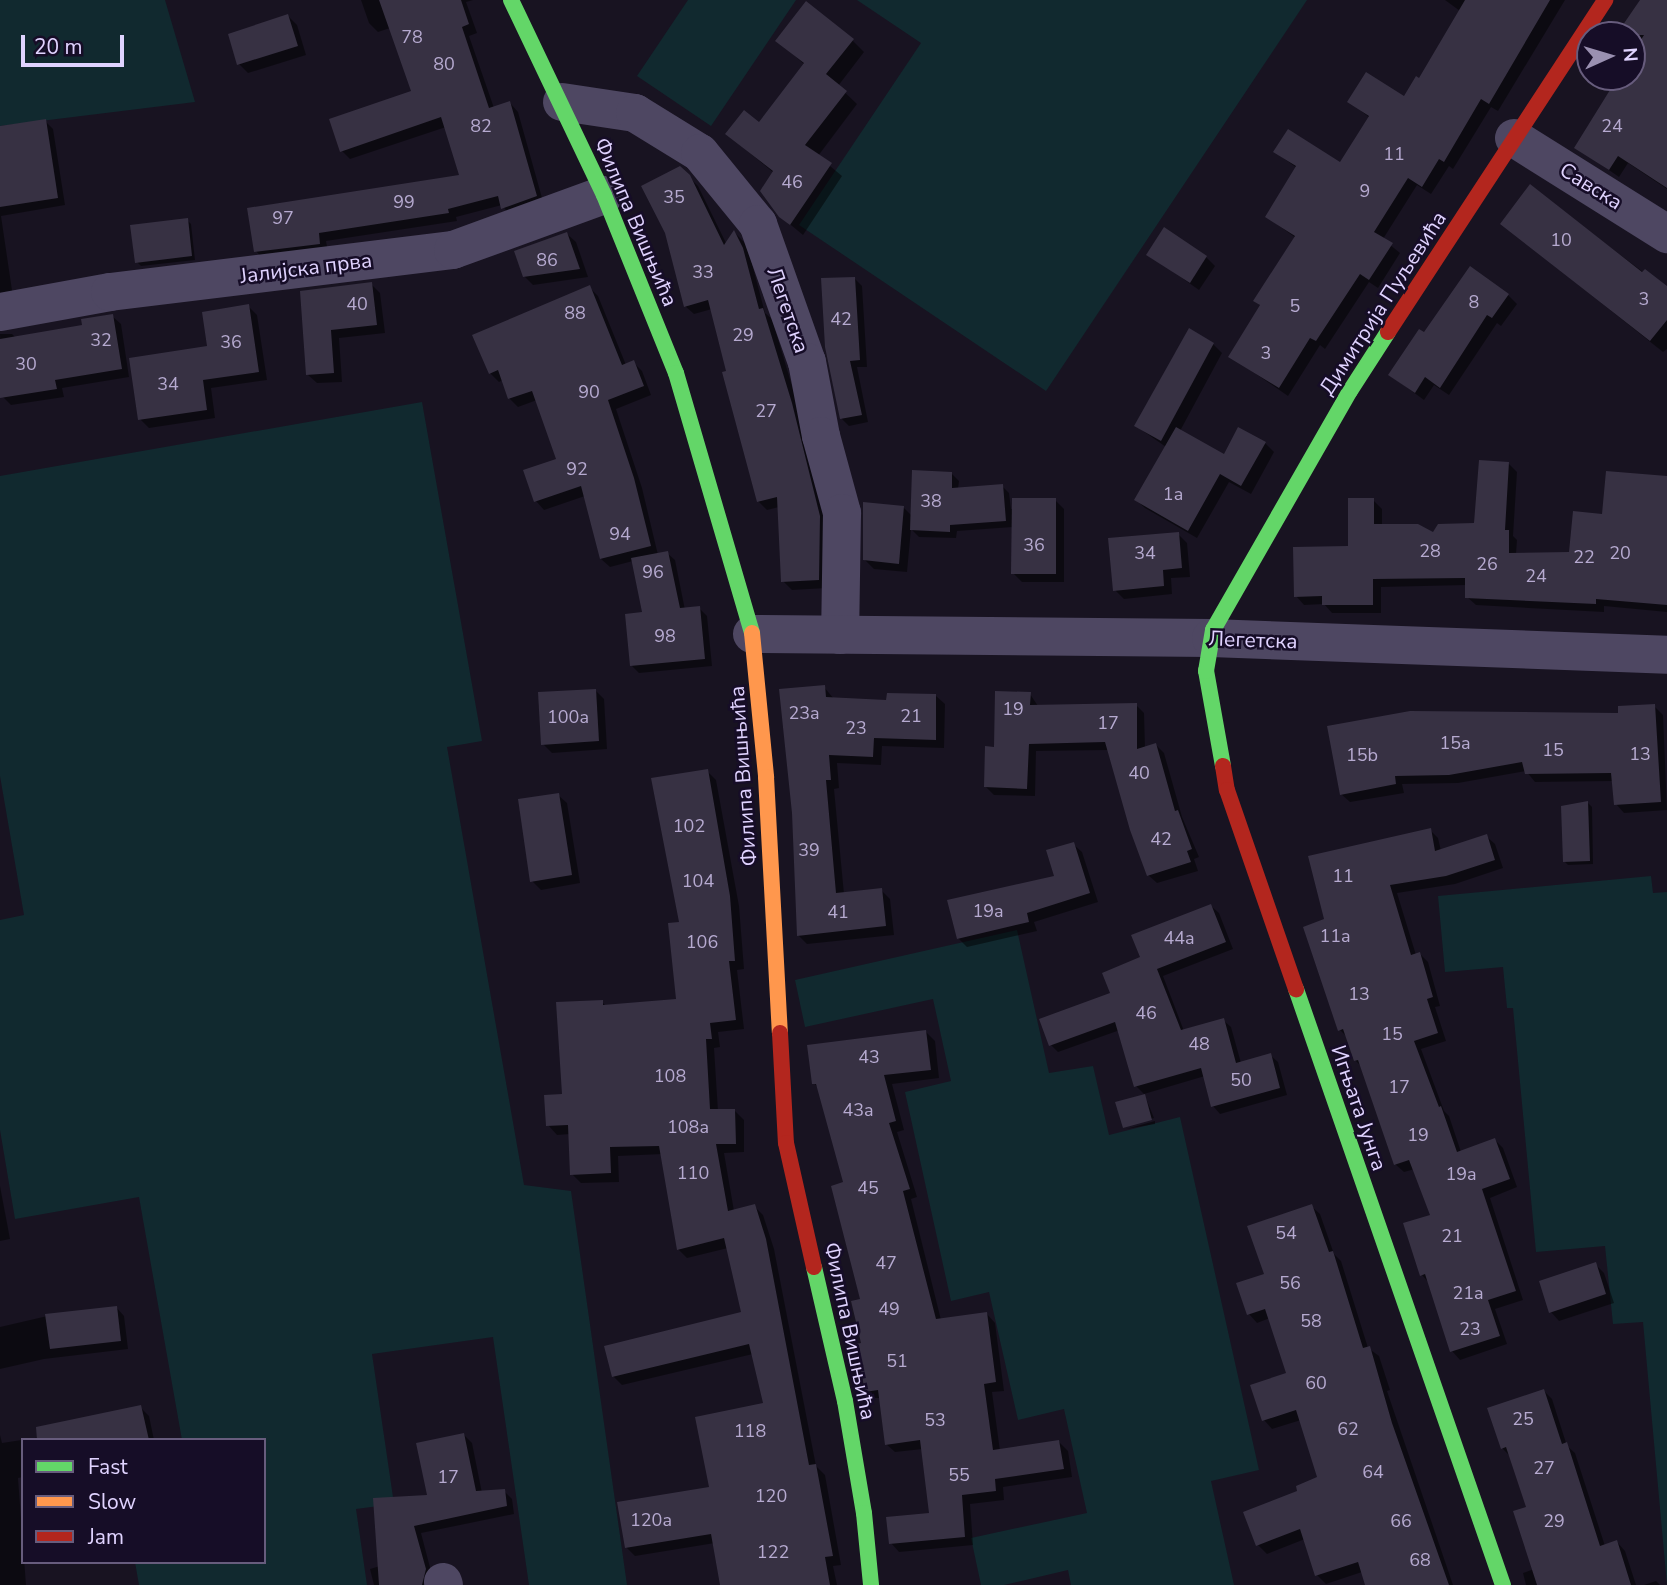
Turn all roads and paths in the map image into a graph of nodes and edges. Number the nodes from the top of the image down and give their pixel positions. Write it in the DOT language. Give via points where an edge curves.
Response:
graph roads {
  1 [pos="512,0"];
  2 [pos="1605,0"];
  3 [pos="562,102"];
  4 [pos="1514,138"];
  5 [pos="604,195"];
  6 [pos="1667,234"];
  7 [pos="0,312"];
  8 [pos="752,634"];
  9 [pos="840,635"];
  10 [pos="1212,638"];
  11 [pos="1667,655"];
  12 [pos="871,1585"];
  13 [pos="1503,1585"];
  1 -- 3 [label="street, Филипа Вишњића"];
  2 -- 4 [label="street, Димитрија Пуљевића"];
  3 -- 5 [label="street, Филипа Вишњића"];
  3 -- 9 [label="street, Легетска" via="635,113 700,153 758,224 807,362 842,513"];
  4 -- 6 [label="street, Савска"];
  4 -- 10 [label="street, Димитрија Пуљевића" via="1350,391 1230,598"];
  5 -- 7 [label="street, Јалијска прва" via="453,250 110,292"];
  5 -- 8 [label="street, Филипа Вишњића" via="676,373"];
  8 -- 9 [label="street, Легетска"];
  8 -- 12 [label="street, Филипа Вишњића" via="786,1143 845,1401"];
  9 -- 10 [label="street, Легетска"];
  10 -- 11 [label="street, Легетска"];
  10 -- 13 [label="street, Игњата Јунга" via="1206,671 1227,790"];
}
